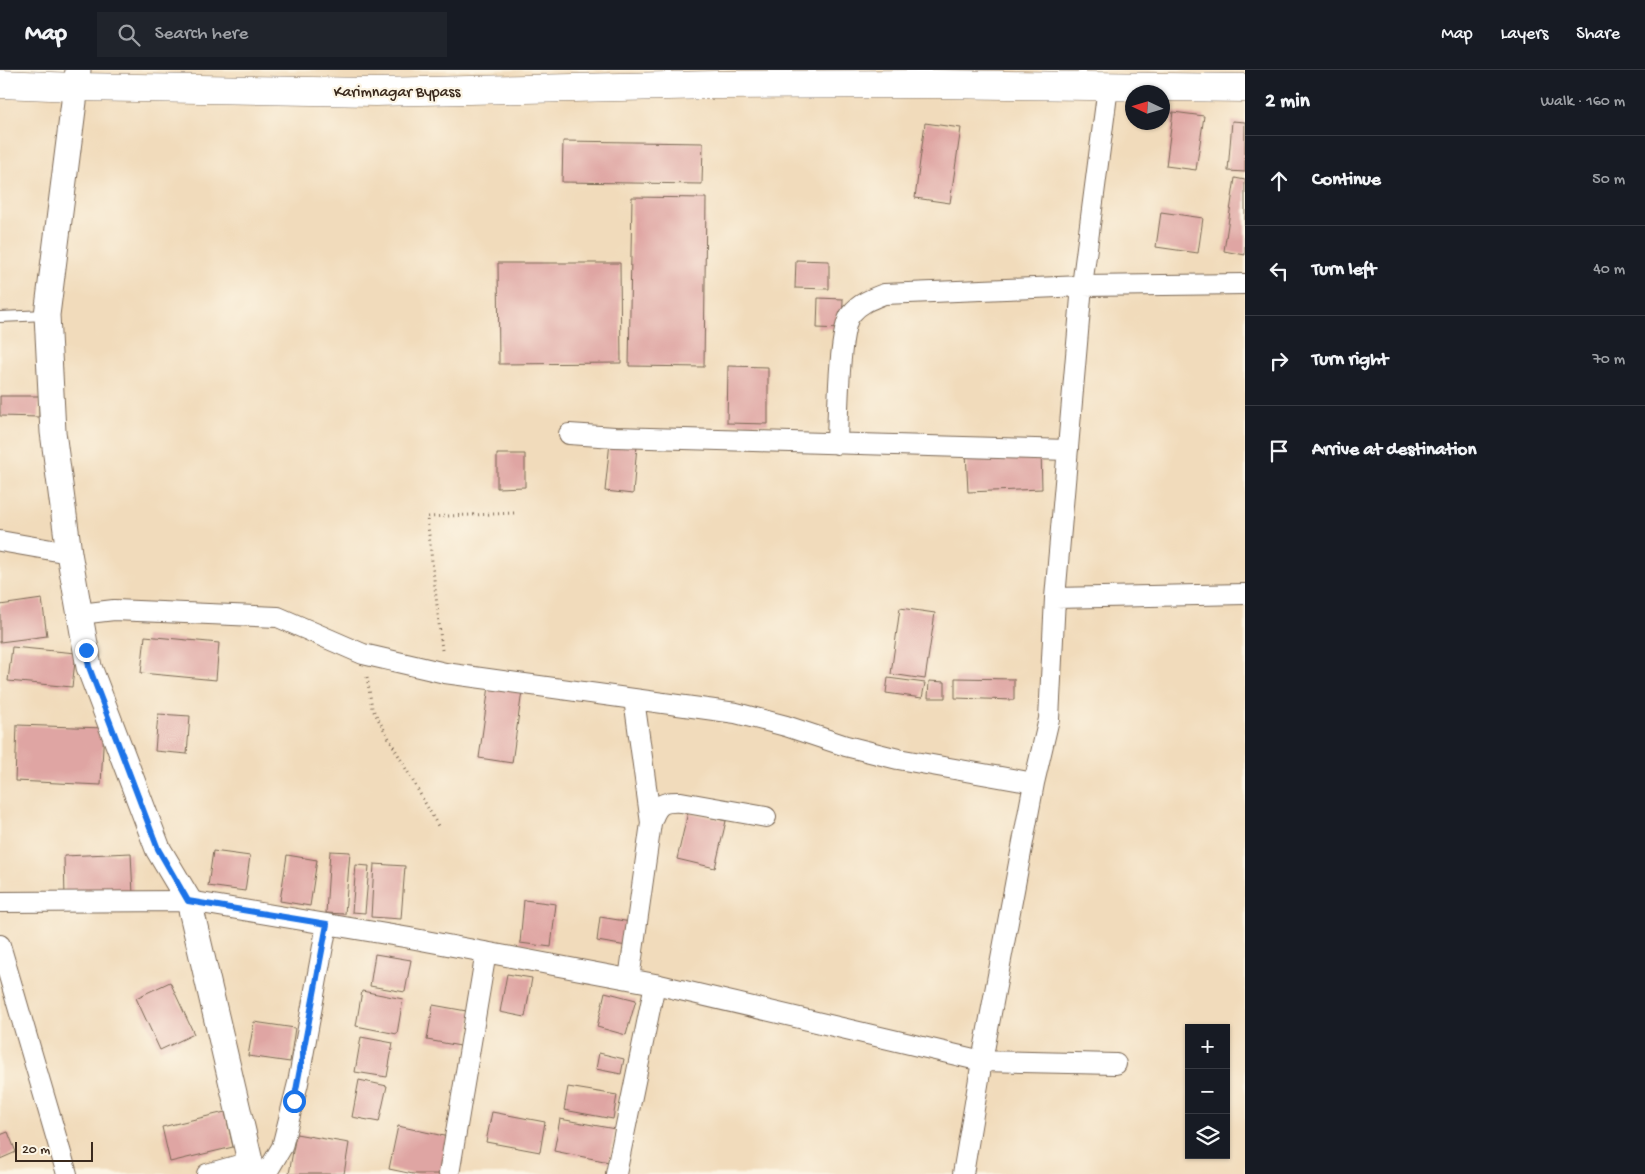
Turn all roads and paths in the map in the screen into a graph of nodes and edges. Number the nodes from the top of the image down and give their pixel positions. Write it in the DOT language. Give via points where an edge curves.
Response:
graph roads {
  1 [pos="77,78"];
  2 [pos="0,84"];
  3 [pos="1108,87"];
  4 [pos="1245,88"];
  5 [pos="1245,284"];
  6 [pos="1082,286"];
  7 [pos="47,315"];
  8 [pos="0,317"];
  9 [pos="569,434"];
  10 [pos="837,444"];
  11 [pos="1068,450"];
  12 [pos="516,513"];
  13 [pos="0,541"];
  14 [pos="69,553"];
  15 [pos="1245,594"];
  16 [pos="1055,598"];
  17 [pos="80,614"];
  18 [pos="362,654"];
  19 [pos="445,673"];
  20 [pos="634,699"];
  21 [pos="1034,783"];
  22 [pos="766,817"];
  23 [pos="651,823"];
  24 [pos="438,826"];
  25 [pos="188,901"];
  26 [pos="0,902"];
  27 [pos="327,924"];
  28 [pos="0,945"];
  29 [pos="486,952"];
  30 [pos="628,979"];
  31 [pos="655,984"];
  32 [pos="982,1061"];
  33 [pos="1116,1064"];
  34 [pos="257,1170"];
  35 [pos="67,1174"];
  36 [pos="207,1174"];
  37 [pos="449,1174"];
  38 [pos="616,1174"];
  39 [pos="963,1174"];
  1 -- 2 [label="highway, Karimnagar Bypass"];
  1 -- 3 [label="highway, Karimnagar Bypass" via="375,92 715,85"];
  1 -- 7 [label="street"];
  3 -- 4 [label="highway, Karimnagar Bypass"];
  3 -- 6 [label="street"];
  5 -- 6 [label="street"];
  6 -- 10 [label="street" via="884,294 864,302 850,315 843,339"];
  6 -- 11 [label="street"];
  7 -- 8 [label="lane"];
  7 -- 14 [label="street" via="53,432"];
  9 -- 10 [label="street"];
  10 -- 11 [label="street"];
  11 -- 16 [label="street"];
  12 -- 19 [label="path" via="427,517"];
  13 -- 14 [label="street"];
  14 -- 17 [label="street"];
  15 -- 16 [label="street"];
  16 -- 21 [label="street" via="1049,719"];
  17 -- 18 [label="street" via="114,610 278,617"];
  17 -- 25 [label="street" via="89,667 158,849"];
  18 -- 19 [label="street"];
  18 -- 24 [label="path" via="372,708"];
  19 -- 20 [label="street"];
  20 -- 21 [label="street" via="736,713 898,759"];
  20 -- 23 [label="street"];
  21 -- 32 [label="street"];
  22 -- 23 [label="street" via="670,802 656,809"];
  23 -- 30 [label="street"];
  25 -- 26 [label="street"];
  25 -- 27 [label="street"];
  25 -- 34 [label="street"];
  27 -- 29 [label="street"];
  27 -- 34 [label="street" via="290,1119 282,1147"];
  28 -- 35 [label="street"];
  29 -- 30 [label="street"];
  29 -- 37 [label="street"];
  30 -- 31 [label="street"];
  31 -- 32 [label="street"];
  31 -- 38 [label="street"];
  32 -- 33 [label="street"];
  32 -- 39 [label="street"];
  34 -- 36 [label="street"];
}
